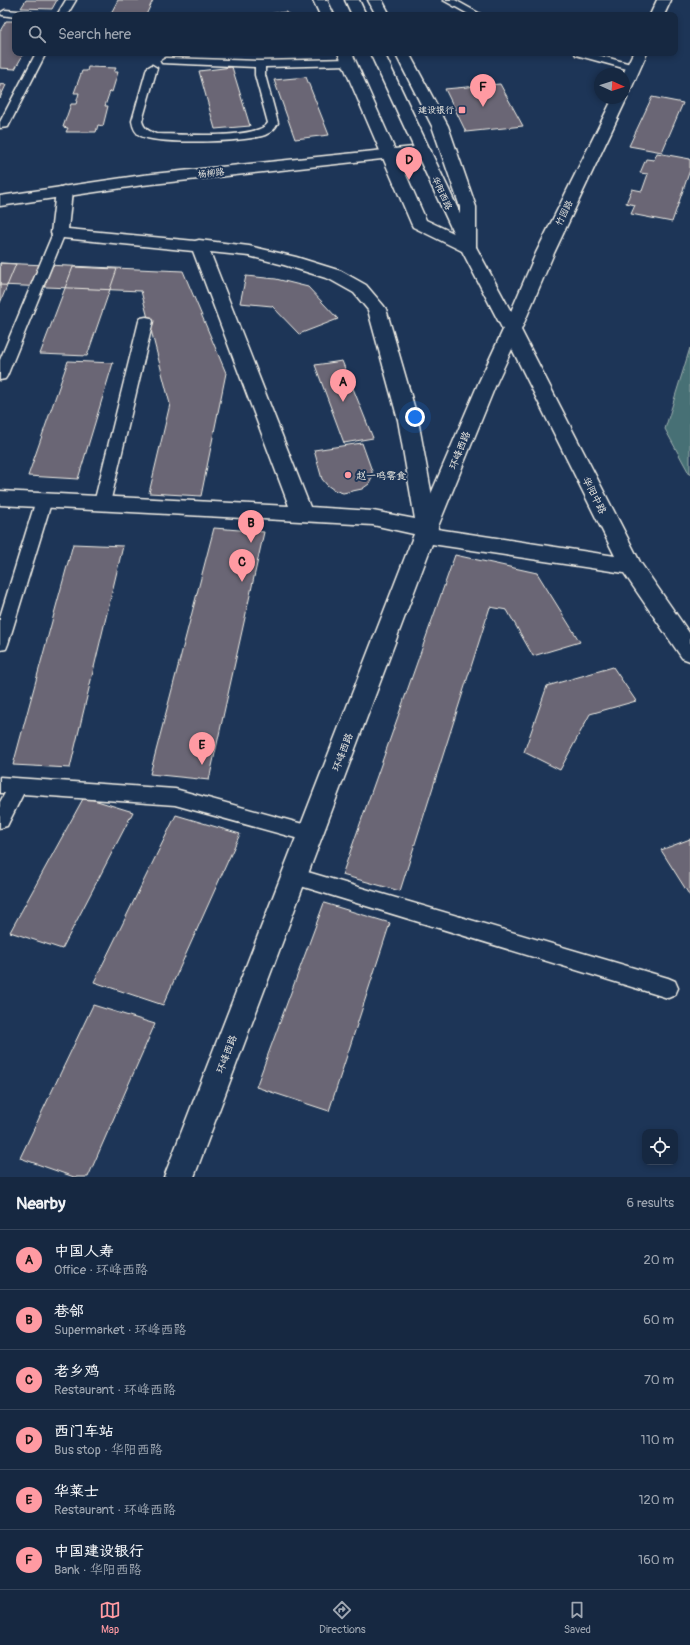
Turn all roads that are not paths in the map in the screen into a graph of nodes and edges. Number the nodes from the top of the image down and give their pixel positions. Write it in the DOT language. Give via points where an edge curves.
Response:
graph roads {
  1 [pos="71,0"];
  2 [pos="320,0"];
  3 [pos="352,0"];
  4 [pos="375,0"];
  5 [pos="448,0"];
  6 [pos="664,0"];
  7 [pos="64,12"];
  8 [pos="326,12"];
  9 [pos="358,12"];
  10 [pos="381,12"];
  11 [pos="471,12"];
  12 [pos="658,12"];
  13 [pos="40,56"];
  14 [pos="378,56"];
  15 [pos="404,56"];
  16 [pos="591,56"];
  17 [pos="639,56"];
  18 [pos="347,58"];
  19 [pos="166,61"];
  20 [pos="260,64"];
  21 [pos="152,68"];
  22 [pos="634,68"];
  23 [pos="630,76"];
  24 [pos="617,104"];
  25 [pos="0,125"];
  26 [pos="423,151"];
  27 [pos="390,155"];
  28 [pos="64,191"];
  29 [pos="0,201"];
  30 [pos="59,234"];
  31 [pos="199,245"];
  32 [pos="468,247"];
  33 [pos="146,321"];
  34 [pos="512,330"];
  35 [pos="0,376"];
  36 [pos="0,498"];
  37 [pos="44,500"];
  38 [pos="102,503"];
  39 [pos="302,514"];
  40 [pos="426,532"];
  41 [pos="631,566"];
  42 [pos="0,644"];
  43 [pos="690,652"];
  44 [pos="0,785"];
  45 [pos="18,786"];
  46 [pos="0,820"];
  47 [pos="310,834"];
  48 [pos="294,876"];
  49 [pos="668,988"];
  50 [pos="179,1177"];
  1 -- 7 [label="lane"];
  2 -- 8 [label="street"];
  3 -- 9 [label="street"];
  4 -- 10 [label="street"];
  5 -- 11 [label="lane"];
  6 -- 12 [label="street"];
  13 -- 25 [label="lane" via="4,125"];
  14 -- 26 [label="street, 华阳西路"];
  15 -- 32 [label="street" via="440,126 468,207"];
  16 -- 22 [label="lane"];
  17 -- 22 [label="street"];
  18 -- 20 [label="lane"];
  18 -- 27 [label="street"];
  19 -- 20 [label="lane"];
  20 -- 21 [label="lane" via="260,75 273,123 264,132 230,137 156,137 144,134 138,129 137,121"];
  22 -- 23 [label="street"];
  24 -- 34 [label="street, 竹园路" via="545,253"];
  26 -- 27 [label="street, 杨柳路"];
  26 -- 32 [label="street, 华阳西路"];
  27 -- 28 [label="street, 杨柳路" via="143,180"];
  27 -- 32 [label="street" via="419,223"];
  28 -- 29 [label="street, 杨柳路"];
  28 -- 30 [label="street"];
  30 -- 31 [label="street"];
  30 -- 35 [label="lane"];
  31 -- 39 [label="street"];
  31 -- 40 [label="street" via="249,251 335,275 360,289 377,309 408,420"];
  32 -- 34 [label="street, 华阳西路"];
  33 -- 38 [label="lane"];
  34 -- 40 [label="street, 环峰西路"];
  34 -- 41 [label="street, 华阳中路"];
  36 -- 37 [label="street"];
  37 -- 38 [label="street"];
  37 -- 42 [label="lane"];
  38 -- 39 [label="street"];
  39 -- 40 [label="street" via="373,518"];
  40 -- 41 [label="street"];
  40 -- 47 [label="street, 环峰西路"];
  41 -- 43 [label="street, 华阳中路"];
  44 -- 45 [label="lane"];
  45 -- 46 [label="lane"];
  45 -- 47 [label="lane" via="175,797"];
  47 -- 48 [label="street, 环峰西路"];
  48 -- 49 [label="lane"];
  48 -- 50 [label="street, 环峰西路"];
}
